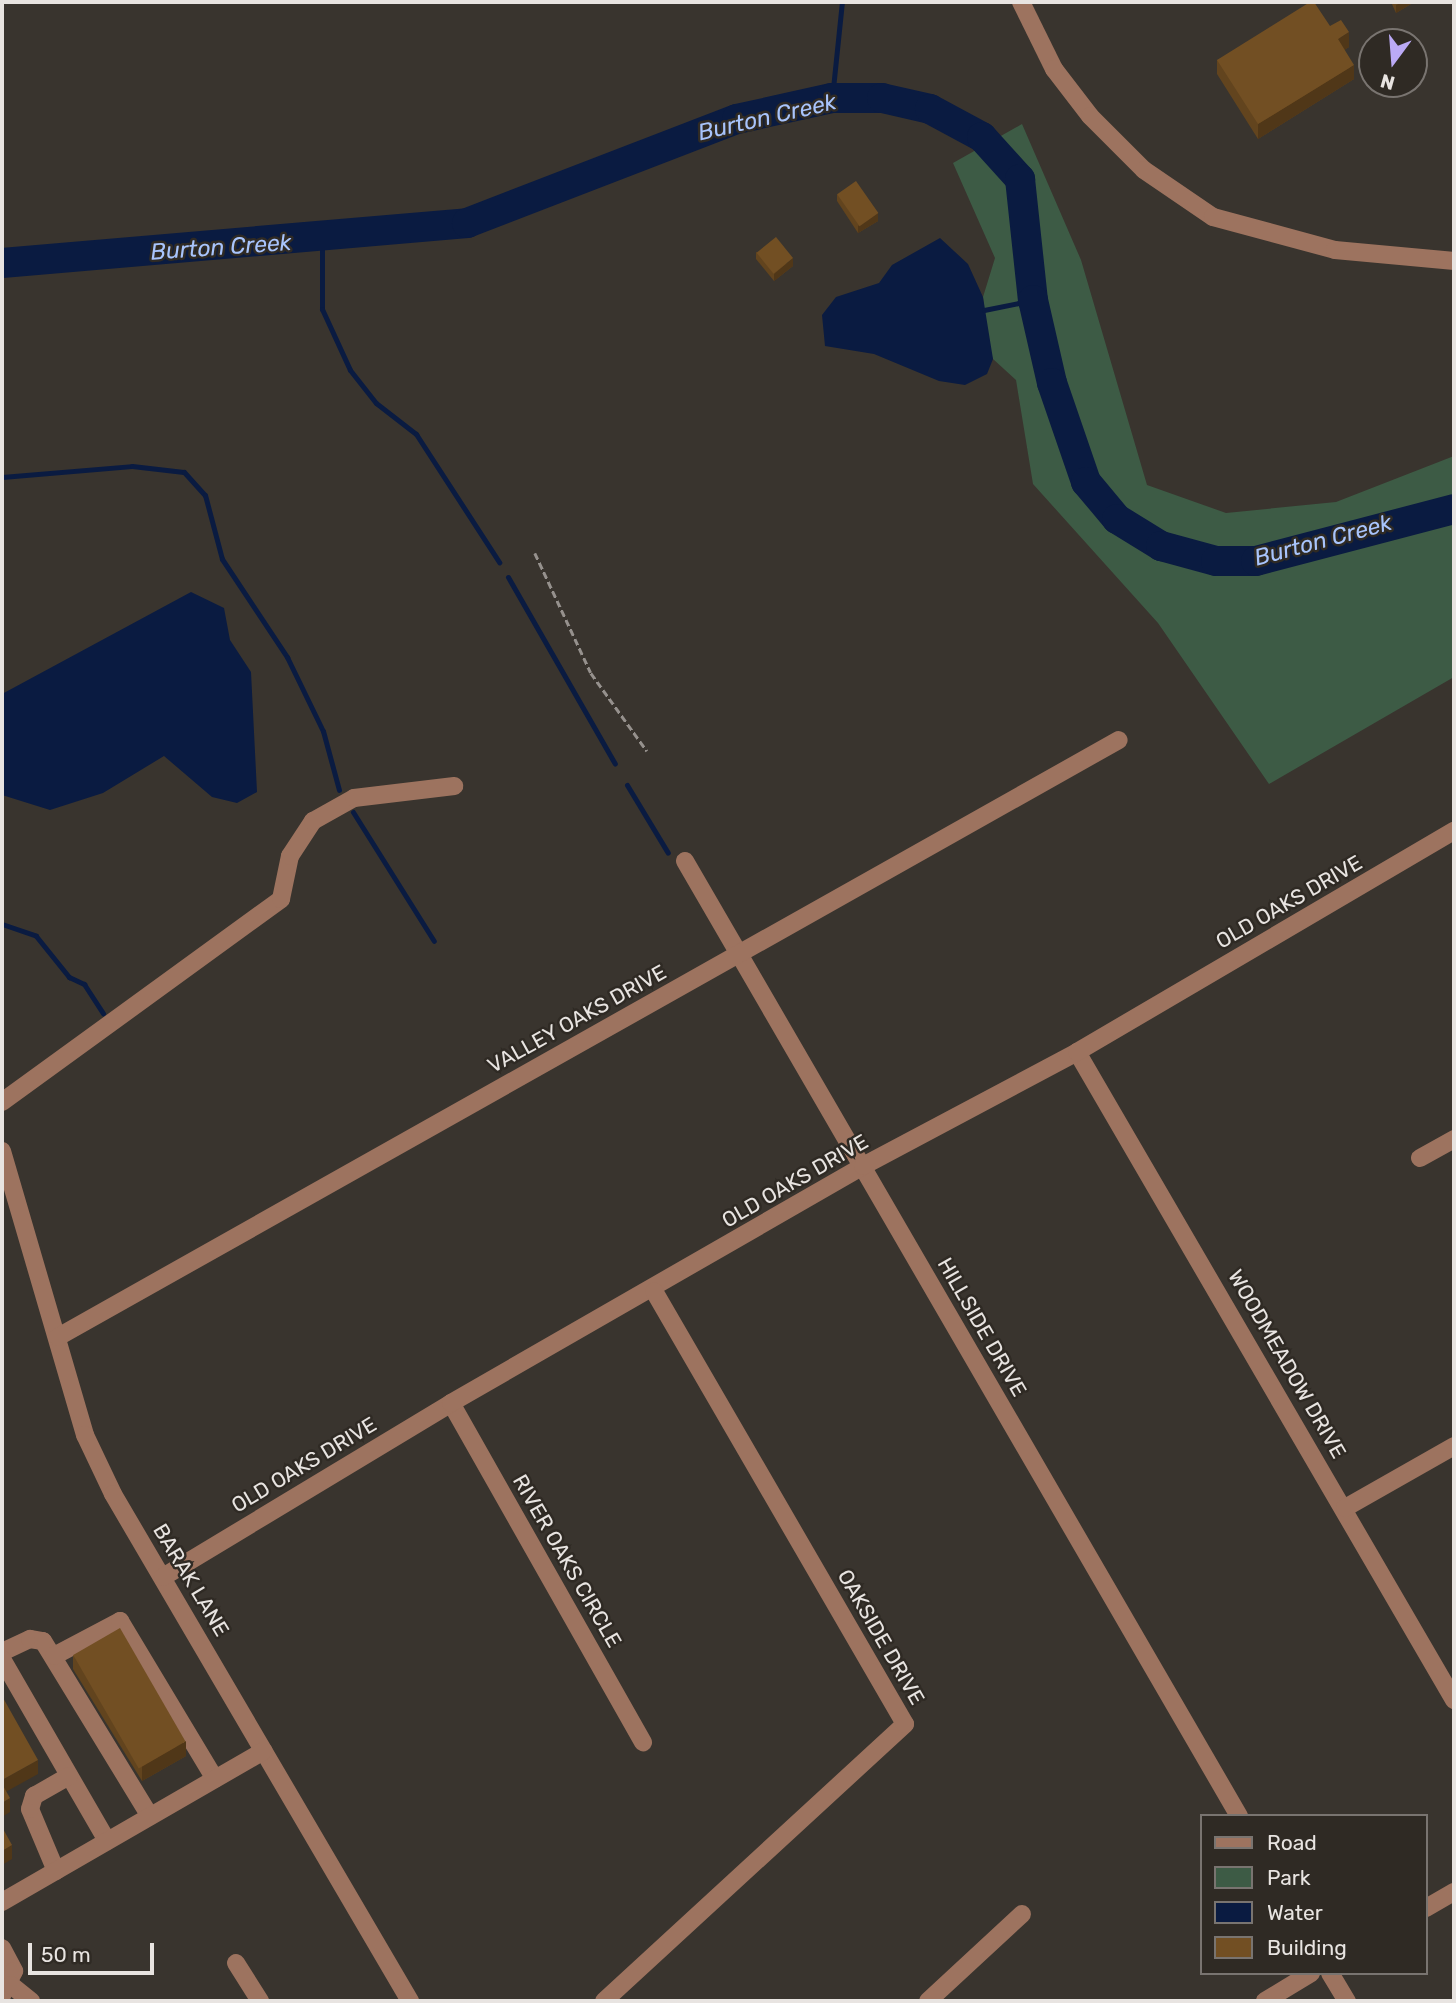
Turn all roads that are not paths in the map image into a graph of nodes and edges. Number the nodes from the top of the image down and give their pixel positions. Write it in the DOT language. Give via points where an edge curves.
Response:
graph roads {
  1 [pos="1021,2"];
  2 [pos="1454,261"];
  3 [pos="1119,740"];
  4 [pos="454,786"];
  5 [pos="1454,831"];
  6 [pos="685,861"];
  7 [pos="739,954"];
  8 [pos="1077,1052"];
  9 [pos="2,1102"];
  10 [pos="1454,1139"];
  11 [pos="2,1151"];
  12 [pos="1420,1158"];
  13 [pos="863,1166"];
  14 [pos="654,1291"];
  15 [pos="58,1337"];
  16 [pos="451,1403"];
  17 [pos="1454,1446"];
  18 [pos="1345,1508"];
  19 [pos="163,1577"];
  20 [pos="2,1652"];
  21 [pos="54,1656"];
  22 [pos="2,1659"];
  23 [pos="1454,1700"];
  24 [pos="643,1742"];
  25 [pos="264,1751"];
  26 [pos="69,1776"];
  27 [pos="215,1779"];
  28 [pos="1238,1814"];
  29 [pos="150,1816"];
  30 [pos="107,1841"];
  31 [pos="56,1871"];
  32 [pos="1454,1892"];
  33 [pos="2,1902"];
  34 [pos="1428,1907"];
  35 [pos="1021,1914"];
  36 [pos="2,1948"];
  37 [pos="236,1963"];
  38 [pos="1308,1975"];
  39 [pos="1331,1975"];
  40 [pos="6,1990"];
  41 [pos="31,2001"];
  42 [pos="260,2001"];
  43 [pos="410,2001"];
  44 [pos="604,2001"];
  45 [pos="928,2001"];
  46 [pos="1265,2001"];
  47 [pos="1347,2001"];
  1 -- 2 [label="street" via="1054,69 1090,116 1144,170 1213,217 1335,250"];
  3 -- 7 [label="street, VALLEY OAKS DRIVE"];
  4 -- 9 [label="street" via="354,798 313,821 290,856 281,899"];
  5 -- 8 [label="street, OLD OAKS DRIVE"];
  6 -- 7 [label="street, HILLSIDE DRIVE"];
  7 -- 13 [label="street, HILLSIDE DRIVE"];
  7 -- 15 [label="street, VALLEY OAKS DRIVE"];
  8 -- 13 [label="street, OLD OAKS DRIVE"];
  8 -- 18 [label="street, WOODMEADOW DRIVE"];
  10 -- 12 [label="street"];
  11 -- 15 [label="street, BARAK LANE"];
  13 -- 14 [label="street, OLD OAKS DRIVE"];
  13 -- 28 [label="street, HILLSIDE DRIVE"];
  14 -- 16 [label="street, OLD OAKS DRIVE"];
  14 -- 44 [label="street, OAKSIDE DRIVE" via="905,1724"];
  15 -- 19 [label="street, BARAK LANE" via="86,1435"];
  16 -- 19 [label="street, OLD OAKS DRIVE"];
  16 -- 24 [label="street, RIVER OAKS CIRCLE"];
  17 -- 18 [label="street"];
  18 -- 23 [label="street, WOODMEADOW DRIVE"];
  19 -- 25 [label="street, BARAK LANE"];
  20 -- 21 [label="street" via="30,1639 43,1641"];
  21 -- 27 [label="street" via="120,1621"];
  21 -- 29 [label="street"];
  22 -- 26 [label="street"];
  25 -- 27 [label="street"];
  25 -- 43 [label="street, BARAK LANE"];
  26 -- 30 [label="street"];
  26 -- 31 [label="street" via="34,1796 30,1809"];
  27 -- 29 [label="street"];
  29 -- 30 [label="street"];
  30 -- 31 [label="street"];
  31 -- 33 [label="street"];
  32 -- 34 [label="street"];
  35 -- 45 [label="street"];
  36 -- 40 [label="street" via="14,1971"];
  37 -- 42 [label="street"];
  38 -- 46 [label="street"];
  39 -- 47 [label="street"];
  40 -- 41 [label="street"];
}
